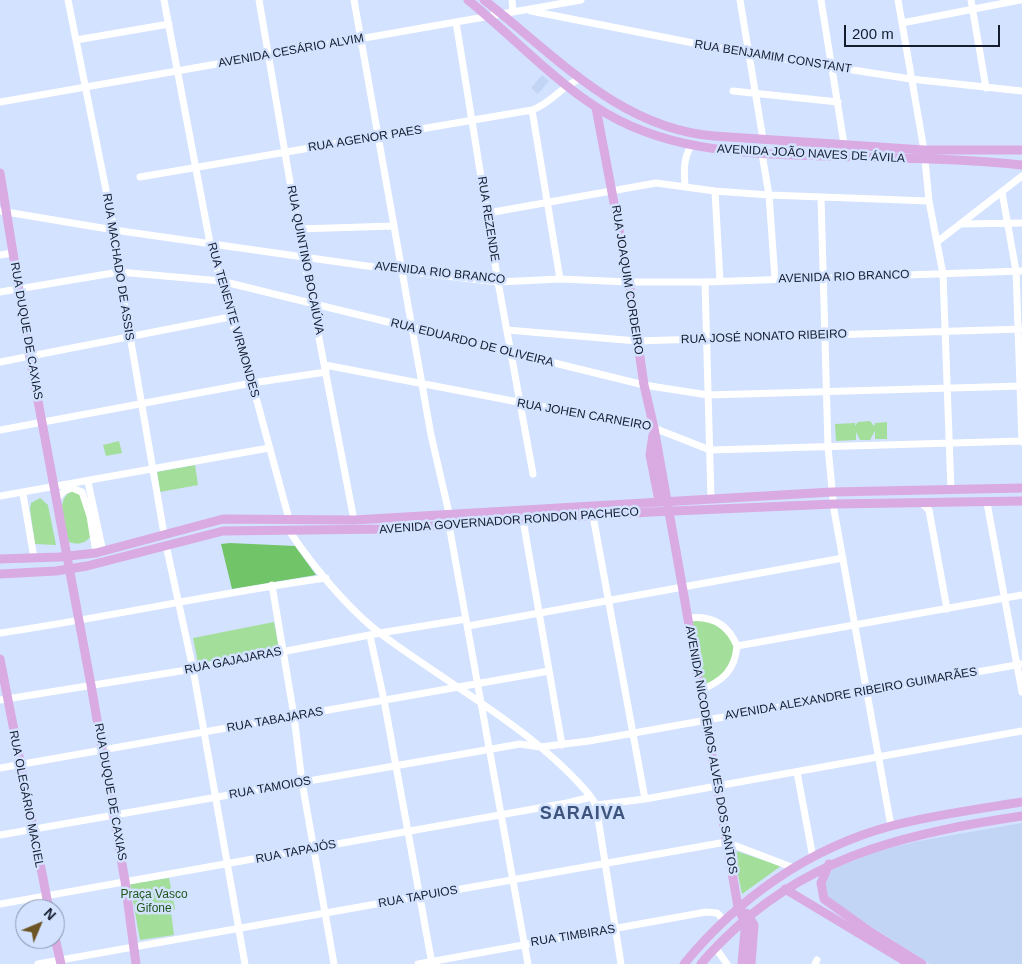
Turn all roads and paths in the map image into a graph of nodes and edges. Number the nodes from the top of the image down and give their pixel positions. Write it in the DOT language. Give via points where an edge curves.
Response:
graph roads {
  1 [pos="68,0"];
  2 [pos="164,0"];
  3 [pos="259,0"];
  4 [pos="354,0"];
  5 [pos="468,0"];
  6 [pos="484,0"];
  7 [pos="512,0"];
  8 [pos="579,0"];
  9 [pos="740,0"];
  10 [pos="821,0"];
  11 [pos="898,0"];
  12 [pos="1020,0"];
  13 [pos="972,4"];
  14 [pos="526,10"];
  15 [pos="514,12"];
  16 [pos="502,14"];
  17 [pos="488,16"];
  18 [pos="456,22"];
  19 [pos="902,22"];
  20 [pos="169,24"];
  21 [pos="362,39"];
  22 [pos="76,40"];
  23 [pos="749,54"];
  24 [pos="268,55"];
  25 [pos="832,68"];
  26 [pos="178,71"];
  27 [pos="580,79"];
  28 [pos="911,79"];
  29 [pos="566,84"];
  30 [pos="84,88"];
  31 [pos="986,88"];
  32 [pos="733,92"];
  33 [pos="1021,93"];
  34 [pos="756,94"];
  35 [pos="0,102"];
  36 [pos="838,102"];
  37 [pos="596,108"];
  38 [pos="532,110"];
  39 [pos="472,121"];
  40 [pos="378,137"];
  41 [pos="763,140"];
  42 [pos="844,144"];
  43 [pos="691,146"];
  44 [pos="924,150"];
  45 [pos="1022,150"];
  46 [pos="286,151"];
  47 [pos="762,154"];
  48 [pos="925,160"];
  49 [pos="1022,165"];
  50 [pos="194,168"];
  51 [pos="0,173"];
  52 [pos="1022,176"];
  53 [pos="140,177"];
  54 [pos="685,186"];
  55 [pos="612,191"];
  56 [pos="715,191"];
  57 [pos="1002,192"];
  58 [pos="769,195"];
  59 [pos="821,197"];
  60 [pos="928,201"];
  61 [pos="549,202"];
  62 [pos="3,211"];
  63 [pos="488,213"];
  64 [pos="1007,223"];
  65 [pos="1022,223"];
  66 [pos="960,224"];
  67 [pos="393,226"];
  68 [pos="298,229"];
  69 [pos="114,230"];
  70 [pos="937,242"];
  71 [pos="210,243"];
  72 [pos="13,253"];
  73 [pos="1013,254"];
  74 [pos="1022,254"];
  75 [pos="0,255"];
  76 [pos="303,256"];
  77 [pos="402,271"];
  78 [pos="1019,271"];
  79 [pos="118,272"];
  80 [pos="943,274"];
  81 [pos="560,278"];
  82 [pos="823,278"];
  83 [pos="775,280"];
  84 [pos="221,281"];
  85 [pos="720,281"];
  86 [pos="498,282"];
  87 [pos="629,282"];
  88 [pos="705,282"];
  89 [pos="19,289"];
  90 [pos="0,292"];
  91 [pos="313,303"];
  92 [pos="230,317"];
  93 [pos="413,327"];
  94 [pos="1021,329"];
  95 [pos="507,330"];
  96 [pos="945,332"];
  97 [pos="825,335"];
  98 [pos="130,338"];
  99 [pos="706,339"];
  100 [pos="637,341"];
  101 [pos="511,353"];
  102 [pos="30,358"];
  103 [pos="0,362"];
  104 [pos="325,368"];
  105 [pos="252,383"];
  106 [pos="423,385"];
  107 [pos="644,385"];
  108 [pos="1022,386"];
  109 [pos="948,387"];
  110 [pos="826,391"];
  111 [pos="708,394"];
  112 [pos="141,403"];
  113 [pos="520,404"];
  114 [pos="43,423"];
  115 [pos="654,428"];
  116 [pos="0,430"];
  117 [pos="1022,441"];
  118 [pos="950,443"];
  119 [pos="828,447"];
  120 [pos="269,448"];
  121 [pos="710,450"];
  122 [pos="658,453"];
  123 [pos="155,470"];
  124 [pos="533,474"];
  125 [pos="88,482"];
  126 [pos="54,488"];
  127 [pos="1022,488"];
  128 [pos="950,490"];
  129 [pos="832,492"];
  130 [pos="23,494"];
  131 [pos="0,496"];
  132 [pos="711,499"];
  133 [pos="659,501"];
  134 [pos="920,502"];
  135 [pos="1022,502"];
  136 [pos="986,503"];
  137 [pos="57,504"];
  138 [pos="834,504"];
  139 [pos="448,513"];
  140 [pos="593,516"];
  141 [pos="289,519"];
  142 [pos="354,520"];
  143 [pos="523,520"];
  144 [pos="449,525"];
  145 [pos="290,532"];
  146 [pos="164,534"];
  147 [pos="166,545"];
  148 [pos="100,552"];
  149 [pos="34,558"];
  150 [pos="843,558"];
  151 [pos="0,559"];
  152 [pos="0,574"];
  153 [pos="326,578"];
  154 [pos="682,583"];
  155 [pos="272,585"];
  156 [pos="1022,595"];
  157 [pos="1005,599"];
  158 [pos="610,601"];
  159 [pos="179,602"];
  160 [pos="947,609"];
  161 [pos="540,614"];
  162 [pos="688,618"];
  163 [pos="80,622"];
  164 [pos="467,623"];
  165 [pos="855,626"];
  166 [pos="0,633"];
  167 [pos="380,633"];
  168 [pos="370,636"];
  169 [pos="736,646"];
  170 [pos="282,652"];
  171 [pos="0,659"];
  172 [pos="1020,664"];
  173 [pos="193,669"];
  174 [pos="549,670"];
  175 [pos="477,683"];
  176 [pos="91,685"];
  177 [pos="456,687"];
  178 [pos="700,690"];
  179 [pos="866,691"];
  180 [pos="1022,692"];
  181 [pos="3,699"];
  182 [pos="384,700"];
  183 [pos="481,704"];
  184 [pos="294,716"];
  185 [pos="705,720"];
  186 [pos="1022,731"];
  187 [pos="632,732"];
  188 [pos="204,733"];
  189 [pos="562,745"];
  190 [pos="540,747"];
  191 [pos="489,749"];
  192 [pos="102,750"];
  193 [pos="878,757"];
  194 [pos="558,764"];
  195 [pos="19,765"];
  196 [pos="396,766"];
  197 [pos="0,768"];
  198 [pos="798,772"];
  199 [pos="302,782"];
  200 [pos="717,785"];
  201 [pos="591,797"];
  202 [pos="214,798"];
  203 [pos="645,800"];
  204 [pos="596,805"];
  205 [pos="1021,809"];
  206 [pos="501,814"];
  207 [pos="112,816"];
  208 [pos="891,826"];
  209 [pos="32,829"];
  210 [pos="408,830"];
  211 [pos="0,835"];
  212 [pos="726,842"];
  213 [pos="314,847"];
  214 [pos="813,858"];
  215 [pos="606,864"];
  216 [pos="829,864"];
  217 [pos="226,865"];
  218 [pos="794,868"];
  219 [pos="512,880"];
  220 [pos="125,881"];
  221 [pos="785,889"];
  222 [pos="46,896"];
  223 [pos="419,896"];
  224 [pos="47,899"];
  225 [pos="0,904"];
  226 [pos="739,906"];
  227 [pos="326,914"];
  228 [pos="747,918"];
  229 [pos="724,920"];
  230 [pos="238,929"];
  231 [pos="614,930"];
  232 [pos="880,942"];
  233 [pos="524,944"];
  234 [pos="715,947"];
  235 [pos="133,948"];
  236 [pos="57,949"];
  237 [pos="60,962"];
  238 [pos="432,963"];
  239 [pos="38,964"];
  240 [pos="136,964"];
  241 [pos="245,964"];
  242 [pos="334,964"];
  243 [pos="418,964"];
  244 [pos="528,964"];
  245 [pos="621,964"];
  246 [pos="684,964"];
  247 [pos="701,964"];
  248 [pos="727,964"];
  249 [pos="742,964"];
  250 [pos="750,964"];
  251 [pos="910,964"];
  252 [pos="922,964"];
  1 -- 22 [label="street, RUA MACHADO DE ASSIS"];
  2 -- 20 [label="street, RUA TENENTE VIRMONDES"];
  3 -- 24 [label="street, RUA QUINTINO BOCAIÚVA"];
  4 -- 21 [label="street"];
  5 -- 17 [label="main road, AVENIDA JOÃO NAVES DE ÁVILA"];
  6 -- 16 [label="main road, AVENIDA JOÃO NAVES DE ÁVILA"];
  7 -- 15 [label="street"];
  8 -- 14 [label="street, AVENIDA CESÁRIO ALVIM"];
  9 -- 23 [label="street"];
  10 -- 25 [label="street"];
  11 -- 19 [label="street"];
  12 -- 13 [label="street"];
  13 -- 19 [label="street"];
  13 -- 31 [label="street"];
  14 -- 15 [label="street, AVENIDA CESÁRIO ALVIM"];
  14 -- 23 [label="street, RUA BENJAMIM CONSTANT"];
  15 -- 16 [label="street, AVENIDA CESÁRIO ALVIM"];
  16 -- 17 [label="street, AVENIDA CESÁRIO ALVIM"];
  16 -- 27 [label="main road, AVENIDA JOÃO NAVES DE ÁVILA"];
  17 -- 18 [label="street, AVENIDA CESÁRIO ALVIM"];
  17 -- 29 [label="main road, AVENIDA JOÃO NAVES DE ÁVILA"];
  18 -- 21 [label="street, AVENIDA CESÁRIO ALVIM"];
  18 -- 39 [label="street, RUA REZENDE"];
  19 -- 28 [label="street"];
  20 -- 22 [label="street"];
  20 -- 26 [label="street, RUA TENENTE VIRMONDES"];
  21 -- 24 [label="street, AVENIDA CESÁRIO ALVIM"];
  21 -- 40 [label="street"];
  22 -- 30 [label="street, RUA MACHADO DE ASSIS"];
  23 -- 25 [label="street, RUA BENJAMIM CONSTANT"];
  23 -- 34 [label="street"];
  24 -- 26 [label="street, AVENIDA CESÁRIO ALVIM"];
  24 -- 46 [label="street, RUA QUINTINO BOCAIÚVA"];
  25 -- 28 [label="street, RUA BENJAMIM CONSTANT"];
  25 -- 36 [label="street"];
  26 -- 30 [label="street, AVENIDA CESÁRIO ALVIM"];
  26 -- 50 [label="street, RUA TENENTE VIRMONDES"];
  27 -- 29 [label="street, RUA AGENOR PAES"];
  27 -- 41 [label="main road, AVENIDA JOÃO NAVES DE ÁVILA" via="623,108 670,127 703,135"];
  28 -- 31 [label="street, RUA BENJAMIM CONSTANT"];
  28 -- 44 [label="street"];
  29 -- 37 [label="main road, AVENIDA JOÃO NAVES DE ÁVILA"];
  29 -- 38 [label="street, RUA AGENOR PAES" via="547,104"];
  30 -- 35 [label="street, AVENIDA CESÁRIO ALVIM"];
  30 -- 69 [label="street, RUA MACHADO DE ASSIS"];
  31 -- 33 [label="street, RUA BENJAMIM CONSTANT"];
  32 -- 34 [label="street"];
  34 -- 36 [label="street"];
  34 -- 41 [label="street"];
  36 -- 42 [label="street"];
  37 -- 43 [label="main road, AVENIDA JOÃO NAVES DE ÁVILA" via="648,134"];
  37 -- 55 [label="main road, RUA JOAQUIM CORDEIRO"];
  38 -- 39 [label="street, RUA AGENOR PAES"];
  38 -- 61 [label="street"];
  39 -- 40 [label="street, RUA AGENOR PAES"];
  39 -- 63 [label="street, RUA REZENDE"];
  40 -- 46 [label="street, RUA AGENOR PAES"];
  40 -- 67 [label="street"];
  41 -- 42 [label="main road, AVENIDA JOÃO NAVES DE ÁVILA"];
  42 -- 44 [label="main road, AVENIDA JOÃO NAVES DE ÁVILA"];
  43 -- 47 [label="main road, AVENIDA JOÃO NAVES DE ÁVILA"];
  43 -- 54 [label="street" via="686,154"];
  44 -- 45 [label="main road, AVENIDA JOÃO NAVES DE ÁVILA"];
  44 -- 48 [label="street"];
  46 -- 50 [label="street, RUA AGENOR PAES"];
  46 -- 68 [label="street, RUA QUINTINO BOCAIÚVA"];
  47 -- 48 [label="main road, AVENIDA JOÃO NAVES DE ÁVILA"];
  47 -- 58 [label="street"];
  48 -- 49 [label="main road, AVENIDA JOÃO NAVES DE ÁVILA" via="976,160"];
  48 -- 60 [label="street"];
  50 -- 53 [label="street, RUA AGENOR PAES"];
  50 -- 71 [label="street, RUA TENENTE VIRMONDES"];
  51 -- 62 [label="main road, RUA DUQUE DE CAXIAS"];
  52 -- 57 [label="street"];
  54 -- 55 [label="street" via="654,183"];
  54 -- 56 [label="street"];
  55 -- 61 [label="street"];
  55 -- 87 [label="main road, RUA JOAQUIM CORDEIRO"];
  56 -- 58 [label="street"];
  56 -- 85 [label="street"];
  57 -- 64 [label="street"];
  57 -- 66 [label="street"];
  58 -- 59 [label="street"];
  58 -- 83 [label="street"];
  59 -- 60 [label="street"];
  59 -- 82 [label="street"];
  60 -- 70 [label="street"];
  61 -- 63 [label="street"];
  61 -- 81 [label="street"];
  62 -- 69 [label="street, AVENIDA RIO BRANCO"];
  62 -- 72 [label="main road, RUA DUQUE DE CAXIAS"];
  63 -- 86 [label="street, RUA REZENDE"];
  64 -- 65 [label="street"];
  64 -- 66 [label="street"];
  64 -- 73 [label="street"];
  66 -- 70 [label="street"];
  67 -- 68 [label="street"];
  67 -- 77 [label="street"];
  68 -- 76 [label="street, RUA QUINTINO BOCAIÚVA"];
  69 -- 71 [label="street, AVENIDA RIO BRANCO"];
  69 -- 79 [label="street, RUA MACHADO DE ASSIS"];
  70 -- 80 [label="street"];
  71 -- 76 [label="street, AVENIDA RIO BRANCO"];
  71 -- 84 [label="street, RUA TENENTE VIRMONDES"];
  72 -- 75 [label="street"];
  72 -- 89 [label="main road, RUA DUQUE DE CAXIAS"];
  73 -- 74 [label="street"];
  73 -- 78 [label="street"];
  76 -- 77 [label="street, AVENIDA RIO BRANCO"];
  76 -- 91 [label="street, RUA QUINTINO BOCAIÚVA"];
  77 -- 86 [label="street, AVENIDA RIO BRANCO"];
  77 -- 93 [label="street"];
  78 -- 80 [label="street, AVENIDA RIO BRANCO"];
  78 -- 94 [label="street"];
  79 -- 84 [label="street, RUA EDUARDO DE OLIVEIRA"];
  79 -- 89 [label="street, RUA EDUARDO DE OLIVEIRA"];
  79 -- 98 [label="street, RUA MACHADO DE ASSIS"];
  80 -- 82 [label="street, AVENIDA RIO BRANCO"];
  80 -- 96 [label="street"];
  81 -- 86 [label="street, AVENIDA RIO BRANCO"];
  81 -- 87 [label="street, AVENIDA RIO BRANCO"];
  82 -- 83 [label="street, AVENIDA RIO BRANCO"];
  82 -- 97 [label="street"];
  83 -- 85 [label="street, AVENIDA RIO BRANCO"];
  84 -- 91 [label="street, RUA EDUARDO DE OLIVEIRA"];
  84 -- 92 [label="street, RUA TENENTE VIRMONDES"];
  85 -- 88 [label="street, AVENIDA RIO BRANCO"];
  86 -- 95 [label="street, RUA REZENDE"];
  87 -- 88 [label="street, AVENIDA RIO BRANCO"];
  87 -- 100 [label="main road, RUA JOAQUIM CORDEIRO"];
  88 -- 99 [label="street"];
  89 -- 90 [label="street, RUA EDUARDO DE OLIVEIRA"];
  89 -- 102 [label="main road, RUA DUQUE DE CAXIAS"];
  91 -- 93 [label="street, RUA EDUARDO DE OLIVEIRA"];
  91 -- 104 [label="street, RUA QUINTINO BOCAIÚVA"];
  92 -- 98 [label="street"];
  92 -- 105 [label="street, RUA TENENTE VIRMONDES"];
  93 -- 101 [label="street, RUA EDUARDO DE OLIVEIRA"];
  93 -- 106 [label="street"];
  94 -- 96 [label="street, RUA JOSÉ NONATO RIBEIRO"];
  94 -- 108 [label="street"];
  95 -- 100 [label="street, RUA JOSÉ NONATO RIBEIRO"];
  95 -- 101 [label="street, RUA REZENDE"];
  96 -- 97 [label="street, RUA JOSÉ NONATO RIBEIRO"];
  96 -- 109 [label="street"];
  97 -- 99 [label="street, RUA JOSÉ NONATO RIBEIRO"];
  97 -- 110 [label="street"];
  98 -- 102 [label="street"];
  98 -- 112 [label="street, RUA MACHADO DE ASSIS"];
  99 -- 100 [label="street, RUA JOSÉ NONATO RIBEIRO"];
  99 -- 111 [label="street"];
  100 -- 107 [label="main road, RUA JOAQUIM CORDEIRO"];
  101 -- 107 [label="street, RUA EDUARDO DE OLIVEIRA"];
  101 -- 113 [label="street, RUA REZENDE"];
  102 -- 103 [label="street"];
  102 -- 114 [label="main road, RUA DUQUE DE CAXIAS"];
  104 -- 105 [label="street, RUA JOHEN CARNEIRO"];
  104 -- 106 [label="street, RUA JOHEN CARNEIRO"];
  104 -- 142 [label="street, RUA QUINTINO BOCAIÚVA"];
  105 -- 112 [label="street, RUA JOHEN CARNEIRO"];
  105 -- 120 [label="street, RUA TENENTE VIRMONDES"];
  106 -- 113 [label="street, RUA JOHEN CARNEIRO"];
  106 -- 139 [label="street"];
  107 -- 111 [label="street, RUA EDUARDO DE OLIVEIRA"];
  107 -- 115 [label="main road, RUA JOAQUIM CORDEIRO"];
  108 -- 109 [label="street, RUA EDUARDO DE OLIVEIRA"];
  108 -- 117 [label="street"];
  109 -- 110 [label="street, RUA EDUARDO DE OLIVEIRA"];
  109 -- 118 [label="street"];
  110 -- 111 [label="street, RUA EDUARDO DE OLIVEIRA"];
  110 -- 119 [label="street"];
  111 -- 121 [label="street"];
  112 -- 114 [label="street, RUA JOHEN CARNEIRO"];
  112 -- 123 [label="street, RUA MACHADO DE ASSIS"];
  113 -- 115 [label="street, RUA JOHEN CARNEIRO"];
  113 -- 124 [label="street, RUA REZENDE"];
  114 -- 116 [label="street, RUA JOHEN CARNEIRO"];
  114 -- 126 [label="main road, RUA DUQUE DE CAXIAS"];
  115 -- 121 [label="street, RUA JOHEN CARNEIRO"];
  115 -- 122 [label="main road, RUA JOAQUIM CORDEIRO"];
  115 -- 133 [label="main road" via="650,455"];
  117 -- 118 [label="street, RUA JOHEN CARNEIRO"];
  118 -- 119 [label="street, RUA JOHEN CARNEIRO"];
  118 -- 128 [label="street"];
  119 -- 121 [label="street, RUA JOHEN CARNEIRO"];
  119 -- 129 [label="street"];
  120 -- 123 [label="street"];
  120 -- 141 [label="street, RUA TENENTE VIRMONDES"];
  121 -- 132 [label="street"];
  122 -- 154 [label="main road, AVENIDA NICODEMOS ALVES DOS SANTOS"];
  123 -- 125 [label="street"];
  123 -- 146 [label="street, RUA MACHADO DE ASSIS"];
  125 -- 126 [label="street"];
  125 -- 148 [label="street"];
  126 -- 130 [label="street"];
  126 -- 137 [label="main road, RUA DUQUE DE CAXIAS"];
  127 -- 128 [label="main road, AVENIDA GOVERNADOR RONDON PACHECO"];
  128 -- 129 [label="main road, AVENIDA GOVERNADOR RONDON PACHECO"];
  129 -- 132 [label="main road, AVENIDA GOVERNADOR RONDON PACHECO"];
  129 -- 138 [label="street"];
  130 -- 131 [label="street"];
  130 -- 149 [label="street"];
  132 -- 133 [label="main road, AVENIDA GOVERNADOR RONDON PACHECO"];
  133 -- 139 [label="main road, AVENIDA GOVERNADOR RONDON PACHECO"];
  134 -- 136 [label="main road, AVENIDA GOVERNADOR RONDON PACHECO"];
  134 -- 138 [label="main road, AVENIDA GOVERNADOR RONDON PACHECO"];
  134 -- 160 [label="street" via="929,510"];
  135 -- 136 [label="main road, AVENIDA GOVERNADOR RONDON PACHECO"];
  136 -- 157 [label="street"];
  137 -- 148 [label="street" via="64,491 72,488 82,492"];
  137 -- 163 [label="main road, RUA DUQUE DE CAXIAS"];
  138 -- 140 [label="main road, AVENIDA GOVERNADOR RONDON PACHECO"];
  138 -- 150 [label="street"];
  139 -- 142 [label="main road, AVENIDA GOVERNADOR RONDON PACHECO"];
  140 -- 143 [label="main road, AVENIDA GOVERNADOR RONDON PACHECO"];
  140 -- 158 [label="street"];
  141 -- 142 [label="main road, AVENIDA GOVERNADOR RONDON PACHECO"];
  141 -- 146 [label="main road, AVENIDA GOVERNADOR RONDON PACHECO" via="219,520"];
  143 -- 144 [label="main road, AVENIDA GOVERNADOR RONDON PACHECO"];
  143 -- 161 [label="street"];
  144 -- 145 [label="main road, AVENIDA GOVERNADOR RONDON PACHECO"];
  144 -- 164 [label="street"];
  145 -- 147 [label="main road, AVENIDA GOVERNADOR RONDON PACHECO" via="223,531"];
  145 -- 153 [label="street"];
  146 -- 148 [label="main road, AVENIDA GOVERNADOR RONDON PACHECO"];
  147 -- 152 [label="main road, AVENIDA GOVERNADOR RONDON PACHECO" via="87,566"];
  147 -- 159 [label="street"];
  148 -- 149 [label="main road, AVENIDA GOVERNADOR RONDON PACHECO"];
  149 -- 151 [label="main road, AVENIDA GOVERNADOR RONDON PACHECO"];
  150 -- 154 [label="street, RUA GAJAJARAS"];
  150 -- 165 [label="street"];
  153 -- 155 [label="street"];
  153 -- 167 [label="street"];
  154 -- 158 [label="street, RUA GAJAJARAS"];
  154 -- 162 [label="main road, AVENIDA NICODEMOS ALVES DOS SANTOS"];
  155 -- 159 [label="street"];
  155 -- 170 [label="street"];
  156 -- 157 [label="street"];
  157 -- 160 [label="street"];
  157 -- 172 [label="street"];
  158 -- 161 [label="street, RUA GAJAJARAS"];
  158 -- 187 [label="street"];
  159 -- 163 [label="street"];
  159 -- 173 [label="street"];
  160 -- 165 [label="street"];
  161 -- 164 [label="street, RUA GAJAJARAS"];
  161 -- 174 [label="street"];
  162 -- 169 [label="street" via="714,620 730,633"];
  162 -- 178 [label="main road, AVENIDA NICODEMOS ALVES DOS SANTOS"];
  163 -- 166 [label="street"];
  163 -- 176 [label="main road, RUA DUQUE DE CAXIAS"];
  164 -- 167 [label="street, RUA GAJAJARAS"];
  164 -- 175 [label="street"];
  165 -- 169 [label="street"];
  165 -- 179 [label="street"];
  167 -- 168 [label="street, RUA GAJAJARAS"];
  167 -- 177 [label="street"];
  168 -- 170 [label="street, RUA GAJAJARAS"];
  168 -- 182 [label="street"];
  169 -- 178 [label="street" via="731,670 716,683"];
  170 -- 173 [label="street, RUA GAJAJARAS"];
  170 -- 184 [label="street"];
  171 -- 181 [label="main road, RUA OLEGÁRIO MACIEL"];
  172 -- 179 [label="street, AVENIDA ALEXANDRE RIBEIRO GUIMARÃES"];
  172 -- 180 [label="street"];
  173 -- 176 [label="street, RUA GAJAJARAS"];
  173 -- 188 [label="street"];
  174 -- 175 [label="street, RUA TABAJARAS"];
  174 -- 189 [label="street"];
  175 -- 177 [label="street, RUA TABAJARAS"];
  175 -- 183 [label="street"];
  176 -- 181 [label="street, RUA GAJAJARAS"];
  176 -- 192 [label="main road, RUA DUQUE DE CAXIAS"];
  177 -- 182 [label="street, RUA TABAJARAS"];
  177 -- 183 [label="street"];
  178 -- 185 [label="main road, AVENIDA NICODEMOS ALVES DOS SANTOS"];
  179 -- 185 [label="street, AVENIDA ALEXANDRE RIBEIRO GUIMARÃES"];
  179 -- 193 [label="street"];
  181 -- 195 [label="main road, RUA OLEGÁRIO MACIEL"];
  182 -- 184 [label="street, RUA TABAJARAS"];
  182 -- 196 [label="street"];
  183 -- 190 [label="street"];
  183 -- 191 [label="street"];
  184 -- 188 [label="street, RUA TABAJARAS"];
  184 -- 199 [label="street"];
  185 -- 187 [label="street, AVENIDA ALEXANDRE RIBEIRO GUIMARÃES"];
  185 -- 200 [label="main road, AVENIDA NICODEMOS ALVES DOS SANTOS"];
  186 -- 193 [label="street"];
  187 -- 189 [label="street, AVENIDA ALEXANDRE RIBEIRO GUIMARÃES"];
  187 -- 203 [label="street"];
  188 -- 192 [label="street, RUA TABAJARAS"];
  188 -- 202 [label="street"];
  189 -- 190 [label="street, AVENIDA ALEXANDRE RIBEIRO GUIMARÃES"];
  189 -- 194 [label="street" via="557,756"];
  190 -- 191 [label="street, RUA TAMOIOS" via="520,744"];
  190 -- 194 [label="street"];
  191 -- 196 [label="street, RUA TAMOIOS"];
  191 -- 206 [label="street"];
  192 -- 195 [label="street, RUA TABAJARAS"];
  192 -- 207 [label="main road, RUA DUQUE DE CAXIAS"];
  193 -- 198 [label="street"];
  193 -- 208 [label="street"];
  194 -- 201 [label="street"];
  195 -- 197 [label="street, RUA TABAJARAS"];
  195 -- 209 [label="main road, RUA OLEGÁRIO MACIEL"];
  196 -- 199 [label="street, RUA TAMOIOS"];
  196 -- 210 [label="street"];
  198 -- 200 [label="street"];
  198 -- 214 [label="street"];
  199 -- 202 [label="street, RUA TAMOIOS"];
  199 -- 213 [label="street"];
  200 -- 203 [label="street"];
  200 -- 212 [label="main road, AVENIDA NICODEMOS ALVES DOS SANTOS"];
  201 -- 204 [label="street"];
  201 -- 206 [label="street, RUA TAPAJÓS"];
  202 -- 207 [label="street, RUA TAMOIOS"];
  202 -- 217 [label="street"];
  203 -- 204 [label="street"];
  204 -- 215 [label="street"];
  205 -- 208 [label="main road"];
  205 -- 216 [label="main road" via="899,839"];
  206 -- 210 [label="street, RUA TAPAJÓS"];
  206 -- 219 [label="street"];
  207 -- 209 [label="street, RUA TAMOIOS"];
  207 -- 220 [label="main road, RUA DUQUE DE CAXIAS"];
  208 -- 214 [label="main road"];
  209 -- 211 [label="street, RUA TAMOIOS"];
  209 -- 222 [label="main road, RUA OLEGÁRIO MACIEL"];
  210 -- 213 [label="street, RUA TAPAJÓS"];
  210 -- 223 [label="street"];
  212 -- 215 [label="street, RUA TAPUIOS"];
  212 -- 218 [label="street"];
  212 -- 226 [label="main road, AVENIDA NICODEMOS ALVES DOS SANTOS"];
  213 -- 217 [label="street, RUA TAPAJÓS"];
  213 -- 227 [label="street"];
  214 -- 218 [label="main road"];
  215 -- 219 [label="street, RUA TAPUIOS"];
  215 -- 231 [label="street"];
  216 -- 221 [label="main road"];
  216 -- 232 [label="main road" via="821,883 824,899"];
  217 -- 220 [label="street, RUA TAPAJÓS"];
  217 -- 230 [label="street"];
  218 -- 226 [label="main road"];
  219 -- 223 [label="street, RUA TAPUIOS"];
  219 -- 233 [label="street"];
  220 -- 222 [label="street, RUA TAPAJÓS"];
  220 -- 235 [label="main road, RUA DUQUE DE CAXIAS"];
  221 -- 228 [label="main road"];
  221 -- 232 [label="main road"];
  222 -- 224 [label="main road, RUA OLEGÁRIO MACIEL"];
  222 -- 225 [label="street, RUA TAPAJÓS"];
  223 -- 227 [label="street, RUA TAPUIOS"];
  223 -- 238 [label="street"];
  226 -- 228 [label="main road"];
  226 -- 229 [label="main road"];
  227 -- 230 [label="street, RUA TAPUIOS"];
  227 -- 242 [label="street"];
  228 -- 234 [label="main road"];
  228 -- 249 [label="main road"];
  228 -- 250 [label="main road" via="754,925"];
  229 -- 231 [label="street, RUA TIMBIRAS" via="711,912"];
  229 -- 246 [label="main road"];
  230 -- 235 [label="street, RUA TAPUIOS"];
  230 -- 241 [label="street"];
  231 -- 233 [label="street, RUA TIMBIRAS"];
  231 -- 245 [label="street"];
  232 -- 251 [label="main road"];
  232 -- 252 [label="main road"];
  233 -- 238 [label="street, RUA TIMBIRAS"];
  233 -- 244 [label="street"];
  234 -- 247 [label="main road"];
  234 -- 248 [label="street"];
  235 -- 237 [label="street, RUA TAPUIOS"];
  235 -- 240 [label="main road, RUA DUQUE DE CAXIAS"];
  236 -- 237 [label="main road"];
  237 -- 239 [label="street, RUA TAPUIOS"];
  238 -- 243 [label="street, RUA TIMBIRAS"];
}
